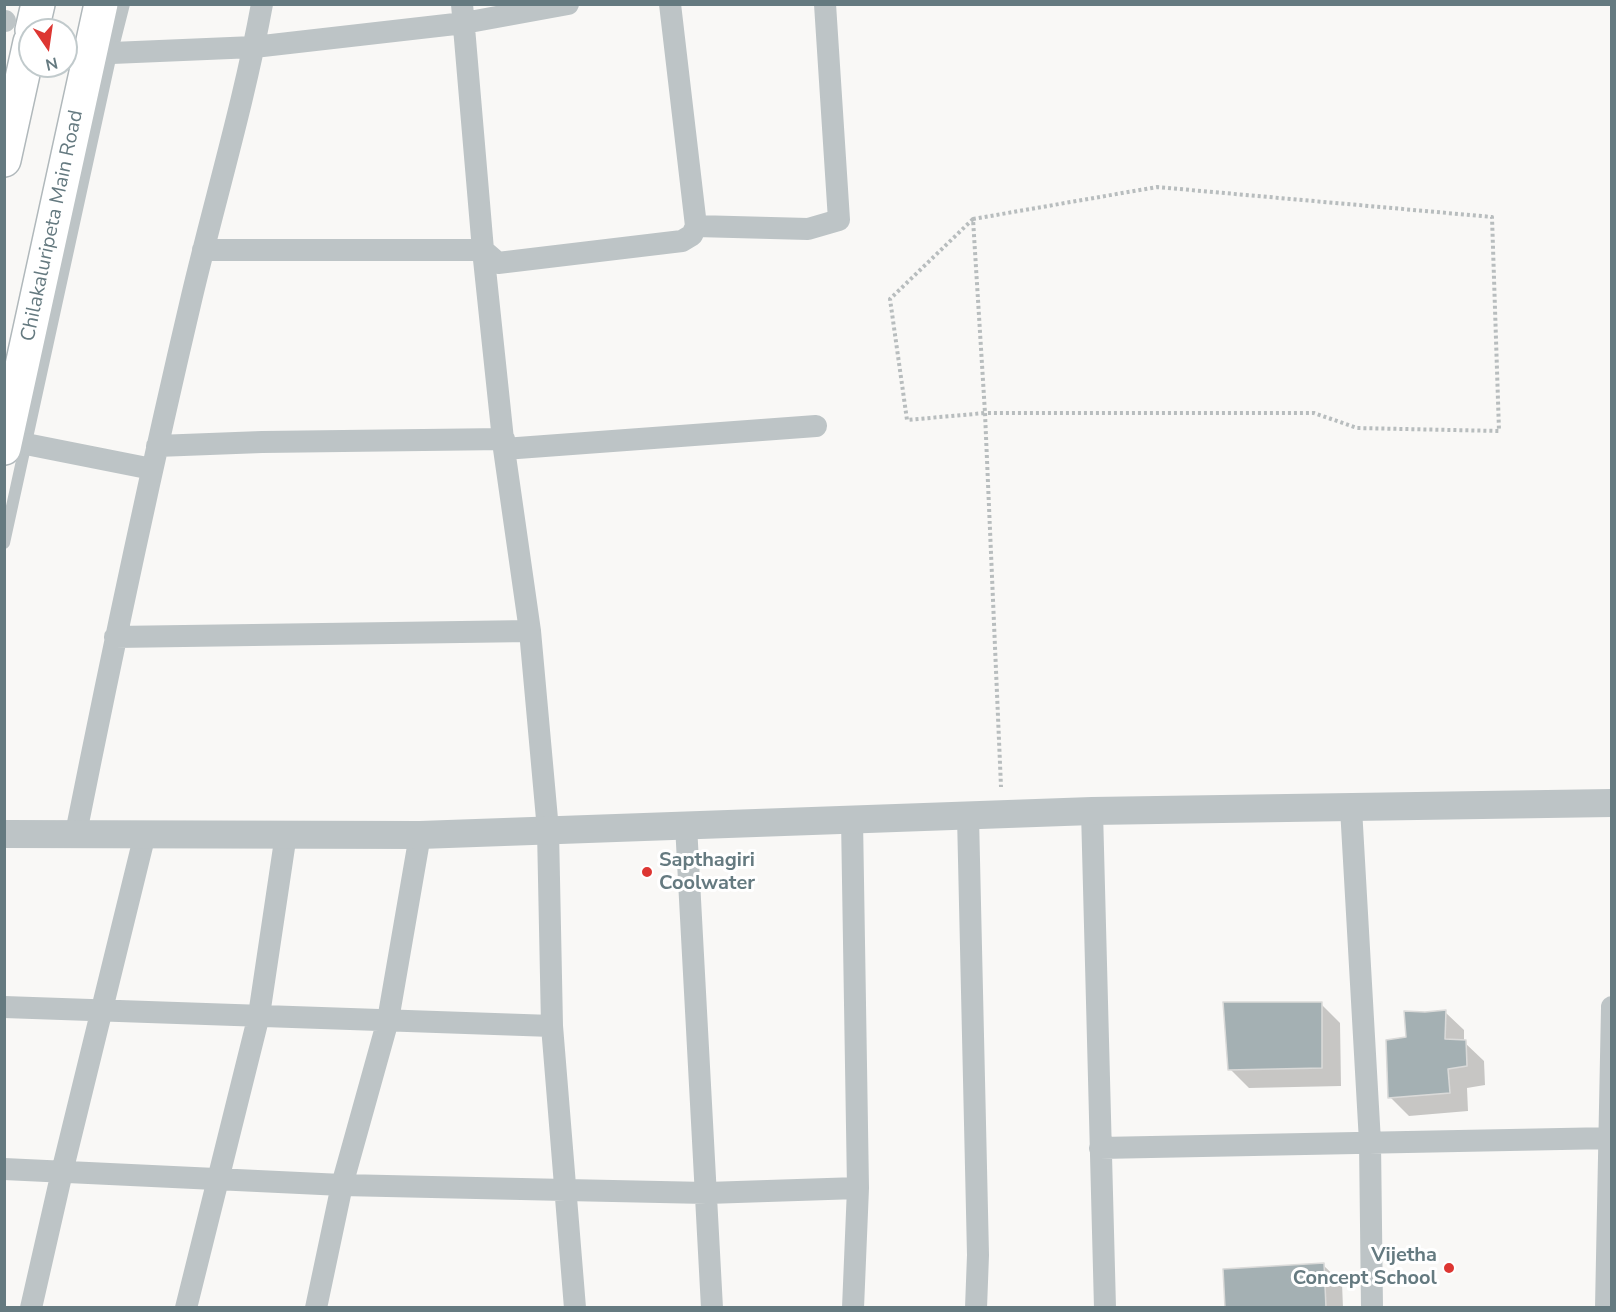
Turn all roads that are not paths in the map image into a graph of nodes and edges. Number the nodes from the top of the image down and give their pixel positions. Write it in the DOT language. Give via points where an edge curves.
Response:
graph roads {
  1 [pos="8,4"];
  2 [pos="101,4"];
  3 [pos="124,4"];
  4 [pos="262,4"];
  5 [pos="568,4"];
  6 [pos="670,4"];
  7 [pos="825,4"];
  8 [pos="463,14"];
  9 [pos="5,22"];
  10 [pos="254,47"];
  11 [pos="112,53"];
  12 [pos="22,78"];
  13 [pos="4,160"];
  14 [pos="696,226"];
  15 [pos="203,249"];
  16 [pos="483,250"];
  17 [pos="816,426"];
  18 [pos="504,444"];
  19 [pos="15,446"];
  20 [pos="157,446"];
  21 [pos="152,469"];
  22 [pos="4,543"];
  23 [pos="530,631"];
  24 [pos="115,637"];
  25 [pos="1611,803"];
  26 [pos="1351,808"];
  27 [pos="1092,812"];
  28 [pos="968,816"];
  29 [pos="852,819"];
  30 [pos="686,825"];
  31 [pos="548,830"];
  32 [pos="76,833"];
  33 [pos="4,834"];
  34 [pos="145,834"];
  35 [pos="286,834"];
  36 [pos="420,835"];
  37 [pos="4,1007"];
  38 [pos="1611,1007"];
  39 [pos="103,1010"];
  40 [pos="259,1015"];
  41 [pos="388,1020"];
  42 [pos="552,1026"];
  43 [pos="1611,1138"];
  44 [pos="1370,1142"];
  45 [pos="1100,1148"];
  46 [pos="4,1169"];
  47 [pos="62,1172"];
  48 [pos="218,1179"];
  49 [pos="342,1185"];
  50 [pos="858,1188"];
  51 [pos="566,1191"];
  52 [pos="707,1193"];
  53 [pos="31,1308"];
  54 [pos="186,1308"];
  55 [pos="316,1308"];
  56 [pos="575,1308"];
  57 [pos="712,1308"];
  58 [pos="854,1308"];
  59 [pos="976,1308"];
  60 [pos="1105,1308"];
  61 [pos="1372,1308"];
  62 [pos="1606,1308"];
  1 -- 9 [label="lane"];
  2 -- 19 [label="main road, Chilakaluripeta Main Road"];
  3 -- 11 [label="lane"];
  4 -- 10 [label="street"];
  5 -- 8 [label="street"];
  6 -- 14 [label="street"];
  7 -- 14 [label="street" via="839,220 808,229"];
  8 -- 10 [label="street"];
  8 -- 16 [label="street"];
  10 -- 11 [label="street"];
  10 -- 15 [label="street"];
  11 -- 19 [label="lane"];
  12 -- 13 [label="main road"];
  14 -- 16 [label="street" via="692,235 682,241 538,259 498,263"];
  15 -- 16 [label="street"];
  15 -- 20 [label="street"];
  16 -- 18 [label="street"];
  17 -- 18 [label="street"];
  18 -- 20 [label="street" via="262,442"];
  18 -- 23 [label="street"];
  19 -- 21 [label="street"];
  19 -- 22 [label="lane"];
  20 -- 21 [label="street"];
  21 -- 24 [label="street"];
  23 -- 24 [label="street"];
  23 -- 31 [label="street"];
  24 -- 32 [label="street"];
  25 -- 26 [label="street"];
  26 -- 27 [label="street"];
  26 -- 44 [label="street"];
  27 -- 28 [label="street"];
  27 -- 45 [label="street"];
  28 -- 29 [label="street"];
  28 -- 59 [label="street"];
  29 -- 30 [label="street"];
  29 -- 50 [label="street"];
  30 -- 31 [label="street"];
  30 -- 52 [label="street"];
  31 -- 36 [label="street"];
  31 -- 42 [label="street"];
  32 -- 33 [label="street"];
  32 -- 34 [label="street"];
  34 -- 35 [label="street"];
  34 -- 39 [label="street"];
  35 -- 36 [label="street"];
  35 -- 40 [label="street"];
  36 -- 41 [label="street"];
  37 -- 39 [label="street"];
  38 -- 43 [label="street"];
  39 -- 40 [label="street"];
  39 -- 47 [label="street"];
  40 -- 41 [label="street"];
  40 -- 48 [label="street"];
  41 -- 42 [label="street"];
  41 -- 49 [label="street"];
  42 -- 51 [label="street"];
  43 -- 44 [label="street"];
  43 -- 62 [label="street"];
  44 -- 45 [label="street"];
  44 -- 61 [label="street"];
  45 -- 60 [label="street"];
  46 -- 47 [label="street"];
  47 -- 48 [label="street"];
  47 -- 53 [label="street"];
  48 -- 49 [label="street"];
  48 -- 54 [label="street"];
  49 -- 51 [label="street"];
  49 -- 55 [label="street"];
  50 -- 52 [label="street"];
  50 -- 58 [label="street"];
  51 -- 52 [label="street"];
  51 -- 56 [label="street"];
  52 -- 57 [label="street"];
}
